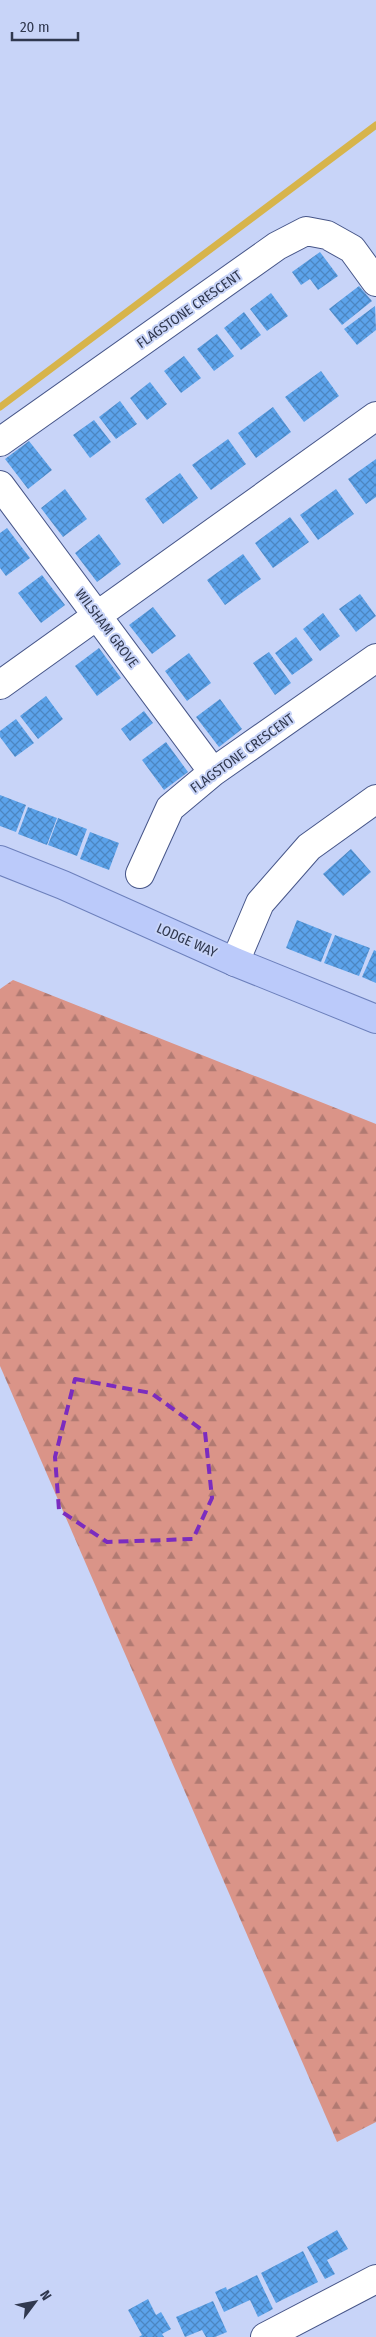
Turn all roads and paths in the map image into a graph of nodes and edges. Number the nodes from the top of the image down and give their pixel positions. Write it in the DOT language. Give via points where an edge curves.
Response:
graph roads {
  1 [pos="376,282"];
  2 [pos="376,416"];
  3 [pos="0,442"];
  4 [pos="0,485"];
  5 [pos="97,615"];
  6 [pos="376,658"];
  7 [pos="0,685"];
  8 [pos="214,772"];
  9 [pos="376,799"];
  10 [pos="0,860"];
  11 [pos="140,874"];
  12 [pos="235,962"];
  13 [pos="376,1018"];
  14 [pos="376,2279"];
  15 [pos="265,2337"];
  1 -- 3 [label="street, FLAGSTONE CRESCENT" via="352,249 327,235 306,231 277,246"];
  2 -- 5 [label="street"];
  4 -- 5 [label="street, WILSHAM GROVE"];
  5 -- 7 [label="street"];
  5 -- 8 [label="street, WILSHAM GROVE"];
  6 -- 8 [label="street, FLAGSTONE CRESCENT"];
  8 -- 11 [label="street, FLAGSTONE CRESCENT" via="170,808"];
  9 -- 12 [label="street" via="309,847 260,903"];
  10 -- 12 [label="main road, LODGE WAY"];
  12 -- 13 [label="main road, LODGE WAY"];
  14 -- 15 [label="street"];
}
